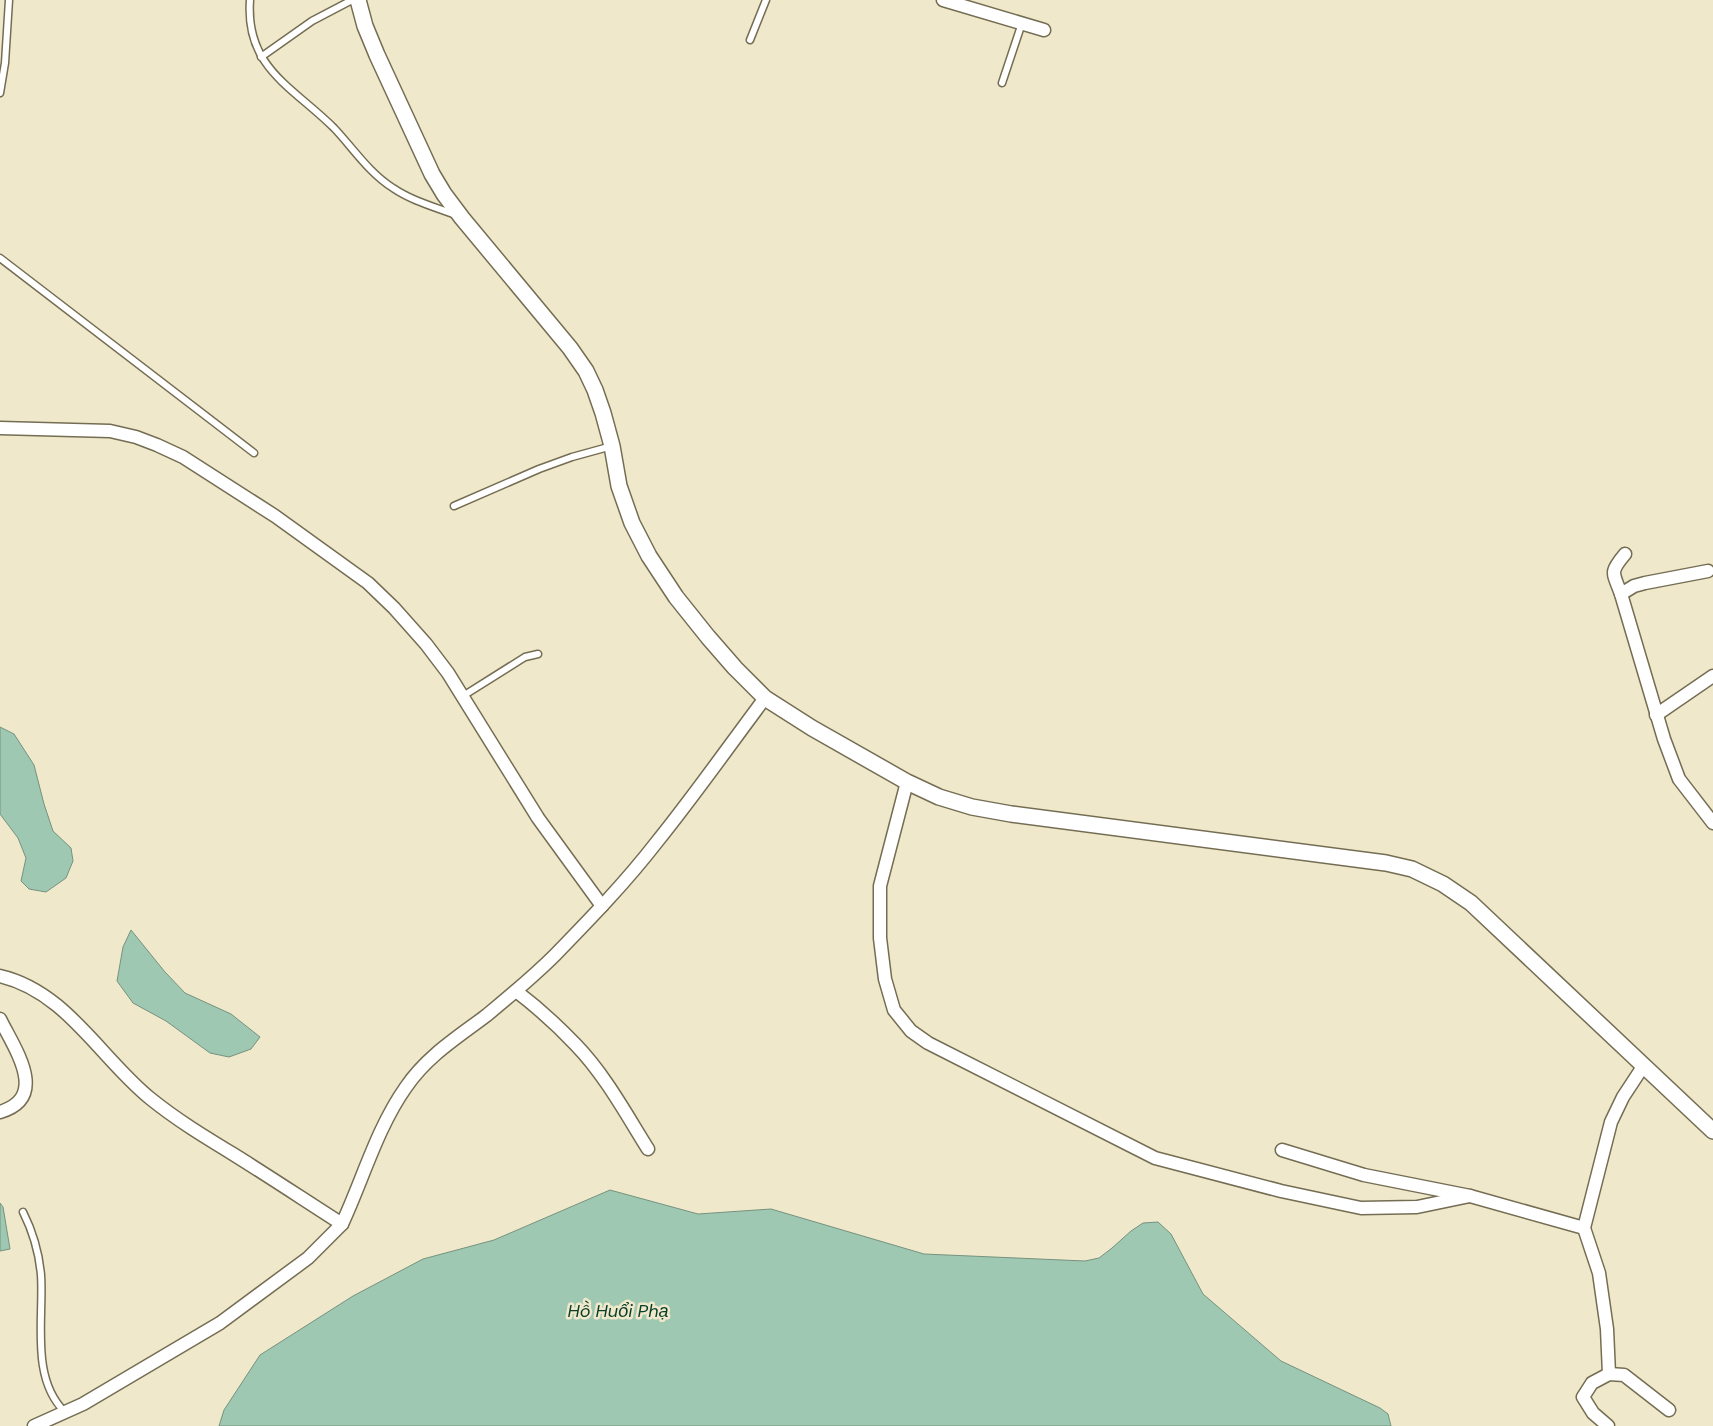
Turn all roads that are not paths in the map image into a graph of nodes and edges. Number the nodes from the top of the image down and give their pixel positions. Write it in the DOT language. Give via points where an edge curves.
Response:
graph roads {
  1 [pos="9,0"];
  2 [pos="250,0"];
  3 [pos="352,0"];
  4 [pos="358,0"];
  5 [pos="766,0"];
  6 [pos="943,0"];
  7 [pos="1022,23"];
  8 [pos="1044,30"];
  9 [pos="750,40"];
  10 [pos="261,57"];
  11 [pos="1002,82"];
  12 [pos="0,93"];
  13 [pos="462,218"];
  14 [pos="0,258"];
  15 [pos="0,428"];
  16 [pos="612,446"];
  17 [pos="254,453"];
  18 [pos="454,506"];
  19 [pos="1625,554"];
  20 [pos="1708,571"];
  21 [pos="1621,594"];
  22 [pos="538,654"];
  23 [pos="1713,676"];
  24 [pos="463,696"];
  25 [pos="765,698"];
  26 [pos="1656,715"];
  27 [pos="907,782"];
  28 [pos="1713,823"];
  29 [pos="602,906"];
  30 [pos="0,976"];
  31 [pos="516,991"];
  32 [pos="0,1019"];
  33 [pos="1644,1065"];
  34 [pos="0,1112"];
  35 [pos="1713,1131"];
  36 [pos="648,1149"];
  37 [pos="1282,1150"];
  38 [pos="1470,1196"];
  39 [pos="23,1212"];
  40 [pos="342,1224"];
  41 [pos="1584,1228"];
  42 [pos="1609,1374"];
  43 [pos="1669,1410"];
  44 [pos="65,1412"];
  45 [pos="34,1426"];
  46 [pos="1608,1426"];
  1 -- 12 [label="lane"];
  2 -- 10 [label="lane" via="252,34"];
  3 -- 10 [label="lane" via="312,21"];
  4 -- 13 [label="street" via="377,55 432,174"];
  5 -- 9 [label="lane"];
  6 -- 7 [label="street"];
  7 -- 8 [label="street"];
  7 -- 11 [label="lane"];
  10 -- 13 [label="lane" via="371,171 406,196"];
  13 -- 16 [label="street" via="586,371"];
  14 -- 17 [label="lane"];
  15 -- 24 [label="street" via="110,431 136,437 183,458 275,516 368,583 426,644"];
  16 -- 18 [label="lane" via="539,469"];
  16 -- 25 [label="street" via="619,486 632,523 649,556 708,637"];
  19 -- 21 [label="street" via="1613,573"];
  20 -- 21 [label="street" via="1645,582"];
  21 -- 26 [label="street"];
  22 -- 24 [label="lane" via="525,657"];
  23 -- 26 [label="street"];
  24 -- 29 [label="street" via="538,818"];
  25 -- 27 [label="street"];
  25 -- 29 [label="street" via="656,843"];
  26 -- 28 [label="street" via="1679,778"];
  27 -- 33 [label="street" via="939,797 1011,814 1412,869 1471,903"];
  27 -- 38 [label="street" via="880,886 879,915 885,979 894,1010 911,1031 928,1043 1155,1158 1280,1191 1361,1208 1417,1207"];
  29 -- 31 [label="street"];
  30 -- 40 [label="street" via="16,980 54,1002 125,1076 188,1127"];
  31 -- 36 [label="street" via="577,1046 605,1082"];
  31 -- 40 [label="street" via="451,1040 424,1064 406,1087 388,1116"];
  32 -- 34 [label="street" via="24,1068 27,1086 19,1101"];
  33 -- 35 [label="street"];
  33 -- 41 [label="street" via="1611,1122"];
  37 -- 38 [label="street" via="1364,1175"];
  38 -- 41 [label="street"];
  39 -- 44 [label="lane" via="32,1231 41,1275 41,1352 46,1378 53,1396"];
  40 -- 44 [label="street" via="308,1258 220,1323"];
  41 -- 42 [label="street" via="1598,1273 1607,1329"];
  42 -- 43 [label="street" via="1624,1376"];
  42 -- 46 [label="street" via="1592,1383 1583,1397 1593,1413"];
  44 -- 45 [label="street"];
}
